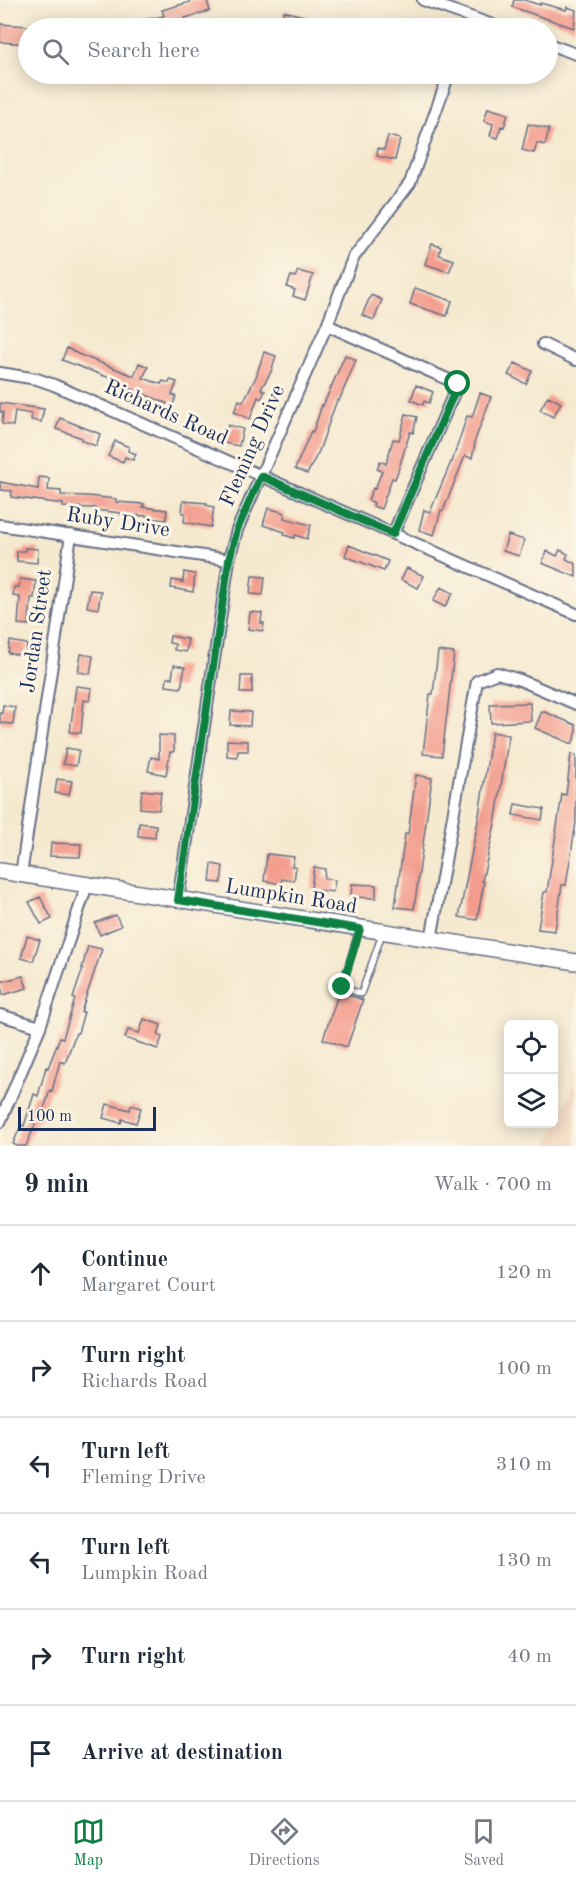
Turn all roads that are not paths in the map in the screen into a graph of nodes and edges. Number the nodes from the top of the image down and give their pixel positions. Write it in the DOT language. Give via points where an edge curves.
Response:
graph roads {
  1 [pos="423,0"];
  2 [pos="457,18"];
  3 [pos="558,48"];
  4 [pos="576,54"];
  5 [pos="445,84"];
  6 [pos="327,325"];
  7 [pos="543,344"];
  8 [pos="576,360"];
  9 [pos="0,373"];
  10 [pos="261,476"];
  11 [pos="0,525"];
  12 [pos="393,534"];
  13 [pos="71,535"];
  14 [pos="229,560"];
  15 [pos="576,614"];
  16 [pos="576,704"];
  17 [pos="0,871"];
  18 [pos="21,875"];
  19 [pos="87,885"];
  20 [pos="178,900"];
  21 [pos="360,929"];
  22 [pos="383,933"];
  23 [pos="431,940"];
  24 [pos="576,962"];
  25 [pos="0,1015"];
  26 [pos="40,1027"];
  27 [pos="0,1122"];
  1 -- 2 [label="street"];
  3 -- 4 [label="street"];
  5 -- 6 [label="street, Fleming Drive" via="410,183 353,258"];
  6 -- 10 [label="street, Fleming Drive"];
  6 -- 12 [label="street" via="458,384"];
  7 -- 8 [label="street"];
  9 -- 10 [label="street, Richards Road" via="54,385"];
  10 -- 12 [label="street, Richards Road"];
  10 -- 14 [label="street, Fleming Drive" via="237,530"];
  11 -- 13 [label="street, Ruby Drive"];
  12 -- 15 [label="street, Richards Road"];
  13 -- 14 [label="street, Ruby Drive"];
  13 -- 18 [label="street, Jordan Street"];
  14 -- 20 [label="street, Fleming Drive"];
  16 -- 23 [label="street" via="496,673 477,681"];
  17 -- 18 [label="main road, Lumpkin Road"];
  18 -- 19 [label="main road, Lumpkin Road"];
  19 -- 20 [label="main road, Lumpkin Road"];
  19 -- 26 [label="street"];
  20 -- 21 [label="main road, Lumpkin Road"];
  21 -- 22 [label="main road, Lumpkin Road"];
  21 -- 22 [label="lane" via="342,987 362,994"];
  22 -- 23 [label="main road, Lumpkin Road"];
  23 -- 24 [label="main road, Lumpkin Road"];
  25 -- 26 [label="street"];
  26 -- 27 [label="street"];
}
